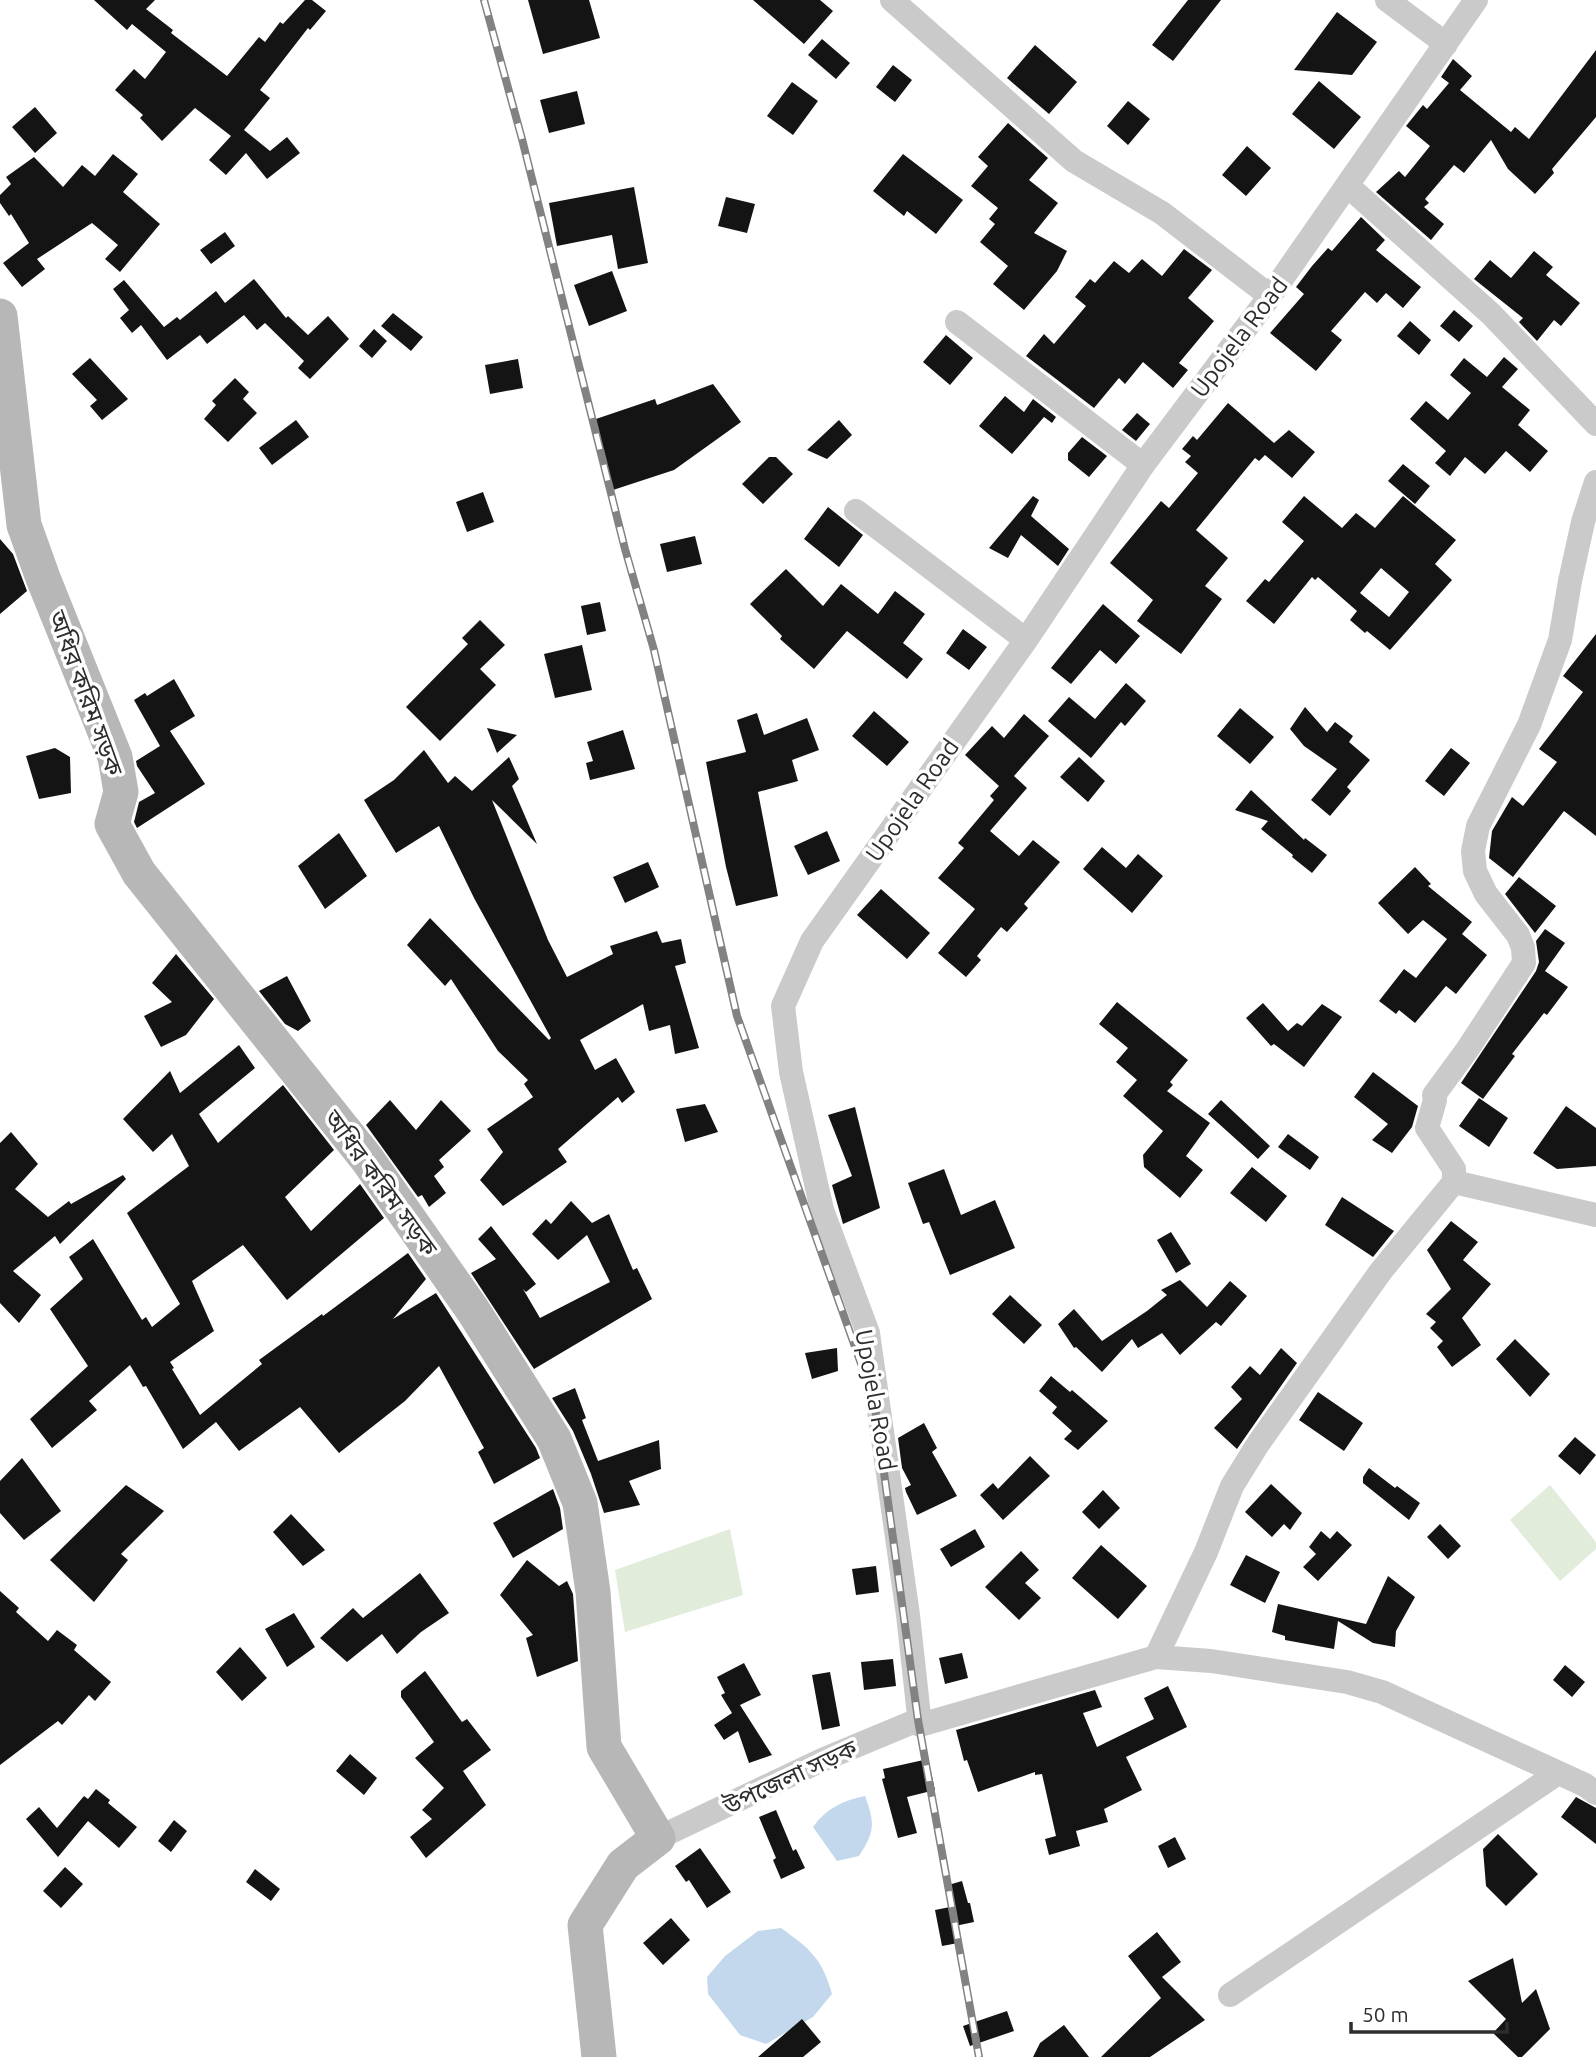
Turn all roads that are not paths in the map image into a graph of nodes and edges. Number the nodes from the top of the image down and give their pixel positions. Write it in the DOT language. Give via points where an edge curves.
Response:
graph roads {
  1 [pos="892,0"];
  2 [pos="1387,0"];
  3 [pos="1476,0"];
  4 [pos="1446,44"];
  5 [pos="1348,186"];
  6 [pos="1270,296"];
  7 [pos="0,316"];
  8 [pos="957,323"];
  9 [pos="1596,424"];
  10 [pos="1143,465"];
  11 [pos="1596,482"];
  12 [pos="856,511"];
  13 [pos="1026,640"];
  14 [pos="1454,1182"];
  15 [pos="1596,1215"];
  16 [pos="1156,1657"];
  17 [pos="920,1725"];
  18 [pos="1558,1773"];
  19 [pos="1596,1793"];
  20 [pos="658,1838"];
  21 [pos="1230,1995"];
  22 [pos="599,2057"];
  1 -- 6 [label="street" via="1074,161 1162,213"];
  2 -- 4 [label="street"];
  3 -- 4 [label="street, Upojela Road"];
  4 -- 5 [label="street, Upojela Road"];
  5 -- 6 [label="street, Upojela Road"];
  5 -- 9 [label="street" via="1490,314"];
  6 -- 10 [label="street, Upojela Road"];
  7 -- 20 [label="main road, অধির করিম সড়ক" via="24,525 115,757 121,792 111,824 139,873 367,1159 474,1312 554,1439 580,1503 593,1592 604,1747"];
  8 -- 10 [label="street"];
  10 -- 13 [label="street, Upojela Road"];
  11 -- 14 [label="street" via="1583,522 1560,640 1529,724 1478,826 1475,871 1486,894 1518,935 1524,963 1434,1095 1427,1128 1454,1169"];
  12 -- 13 [label="street"];
  13 -- 17 [label="street, Upojela Road" via="812,941 783,1006 791,1072 822,1210 868,1333"];
  14 -- 15 [label="street"];
  14 -- 16 [label="street" via="1381,1271 1245,1465"];
  16 -- 17 [label="street"];
  16 -- 18 [label="street" via="1347,1682 1382,1692"];
  17 -- 20 [label="street, উপজেলা সড়ক" via="918,1720 822,1760"];
  18 -- 19 [label="street"];
  18 -- 21 [label="street"];
  20 -- 22 [label="main road" via="623,1865 585,1925"];
}
